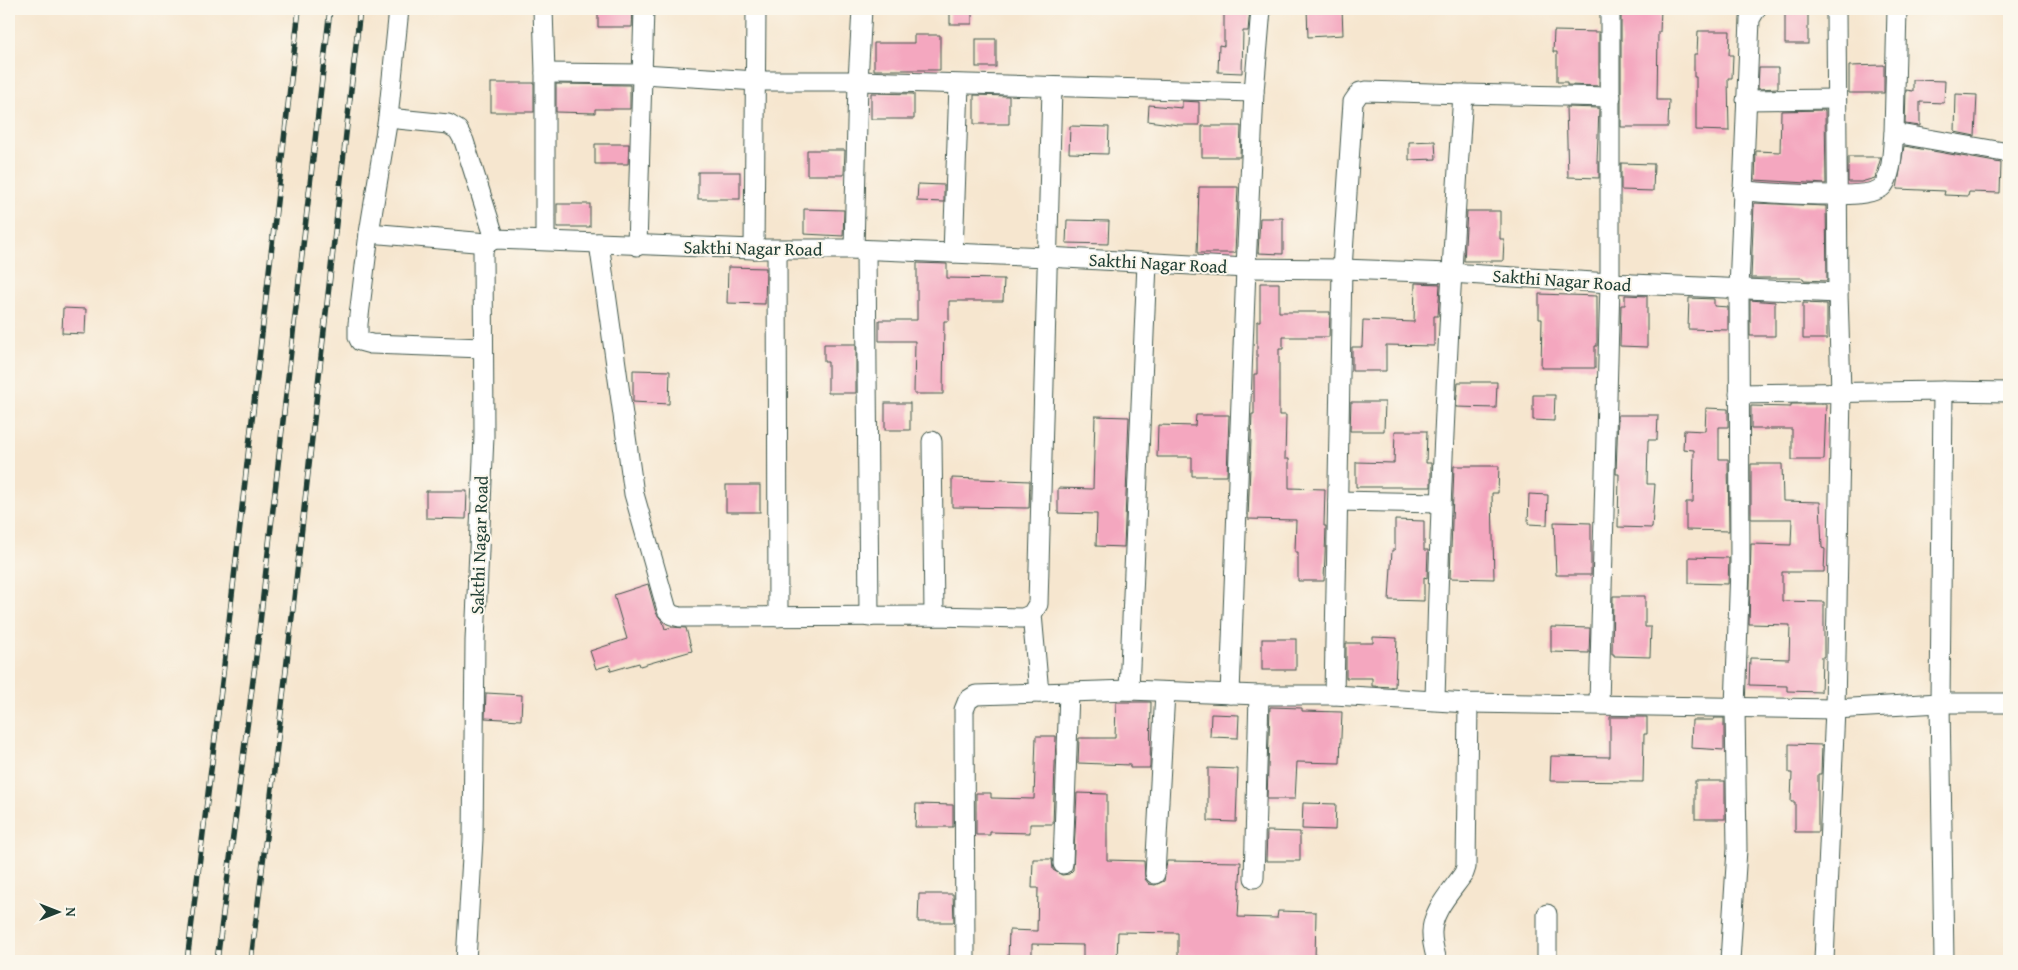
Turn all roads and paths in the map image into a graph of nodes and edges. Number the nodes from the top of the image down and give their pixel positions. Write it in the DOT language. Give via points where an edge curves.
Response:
graph roads {
  1 [pos="399,9"];
  2 [pos="542,9"];
  3 [pos="644,9"];
  4 [pos="756,9"];
  5 [pos="862,9"];
  6 [pos="1260,9"];
  7 [pos="1610,9"];
  8 [pos="1755,9"];
  9 [pos="1836,9"];
  10 [pos="1897,9"];
  11 [pos="545,74"];
  12 [pos="643,74"];
  13 [pos="757,81"];
  14 [pos="858,81"];
  15 [pos="959,85"];
  16 [pos="1052,88"];
  17 [pos="1254,92"];
  18 [pos="1463,94"];
  19 [pos="1611,97"];
  20 [pos="1836,99"];
  21 [pos="1746,100"];
  22 [pos="388,118"];
  23 [pos="1894,133"];
  24 [pos="2009,154"];
  25 [pos="1742,190"];
  26 [pos="1837,195"];
  27 [pos="369,233"];
  28 [pos="545,240"];
  29 [pos="491,241"];
  30 [pos="599,244"];
  31 [pos="637,246"];
  32 [pos="754,249"];
  33 [pos="860,249"];
  34 [pos="777,250"];
  35 [pos="953,253"];
  36 [pos="1047,257"];
  37 [pos="1147,263"];
  38 [pos="1246,268"];
  39 [pos="1342,268"];
  40 [pos="1450,273"];
  41 [pos="1610,283"];
  42 [pos="1739,290"];
  43 [pos="1838,293"];
  44 [pos="483,348"];
  45 [pos="1943,391"];
  46 [pos="1841,392"];
  47 [pos="2009,392"];
  48 [pos="1739,394"];
  49 [pos="932,441"];
  50 [pos="1338,501"];
  51 [pos="1440,503"];
  52 [pos="1032,614"];
  53 [pos="934,616"];
  54 [pos="778,617"];
  55 [pos="869,617"];
  56 [pos="1129,690"];
  57 [pos="1069,692"];
  58 [pos="1165,692"];
  59 [pos="1039,693"];
  60 [pos="1230,694"];
  61 [pos="1258,695"];
  62 [pos="1334,695"];
  63 [pos="1435,700"];
  64 [pos="1468,703"];
  65 [pos="1940,703"];
  66 [pos="2009,703"];
  67 [pos="1599,704"];
  68 [pos="1735,707"];
  69 [pos="1835,709"];
  70 [pos="1063,864"];
  71 [pos="1155,874"];
  72 [pos="1254,878"];
  73 [pos="1547,914"];
  74 [pos="466,961"];
  75 [pos="965,961"];
  76 [pos="1437,961"];
  77 [pos="1547,961"];
  78 [pos="1730,961"];
  79 [pos="1824,961"];
  80 [pos="1944,961"];
  1 -- 22 [label="street"];
  2 -- 11 [label="street"];
  3 -- 12 [label="street"];
  4 -- 13 [label="street"];
  5 -- 14 [label="street"];
  6 -- 17 [label="street"];
  7 -- 19 [label="street"];
  8 -- 21 [label="street" via="1750,19"];
  9 -- 20 [label="street"];
  10 -- 23 [label="street"];
  11 -- 12 [label="street"];
  11 -- 28 [label="street"];
  12 -- 13 [label="street"];
  12 -- 31 [label="street"];
  13 -- 14 [label="street"];
  13 -- 32 [label="street"];
  14 -- 15 [label="street"];
  14 -- 33 [label="street"];
  15 -- 16 [label="street"];
  15 -- 35 [label="street"];
  16 -- 17 [label="street"];
  16 -- 36 [label="street"];
  17 -- 38 [label="street"];
  18 -- 19 [label="street"];
  18 -- 39 [label="street" via="1366,91 1356,96 1352,114"];
  18 -- 40 [label="street"];
  19 -- 41 [label="street"];
  20 -- 21 [label="street"];
  20 -- 26 [label="street"];
  21 -- 25 [label="street"];
  22 -- 27 [label="street"];
  22 -- 29 [label="street" via="448,124 458,130 464,141"];
  23 -- 24 [label="street"];
  23 -- 26 [label="street" via="1888,175 1882,187 1868,194"];
  25 -- 26 [label="street"];
  25 -- 42 [label="street"];
  26 -- 43 [label="street"];
  27 -- 29 [label="street"];
  27 -- 44 [label="street" via="358,324 360,341"];
  28 -- 29 [label="street, Sakthi Nagar Road"];
  28 -- 30 [label="street, Sakthi Nagar Road"];
  29 -- 44 [label="street, Sakthi Nagar Road" via="483,250"];
  30 -- 31 [label="street, Sakthi Nagar Road"];
  30 -- 54 [label="street" via="634,494 667,610 672,616 680,617"];
  31 -- 32 [label="street, Sakthi Nagar Road"];
  32 -- 34 [label="street, Sakthi Nagar Road"];
  33 -- 34 [label="street, Sakthi Nagar Road"];
  33 -- 35 [label="street, Sakthi Nagar Road"];
  33 -- 55 [label="street"];
  34 -- 54 [label="street"];
  35 -- 36 [label="street, Sakthi Nagar Road"];
  36 -- 37 [label="street, Sakthi Nagar Road"];
  36 -- 52 [label="street" via="1038,604"];
  37 -- 38 [label="street, Sakthi Nagar Road"];
  37 -- 56 [label="street"];
  38 -- 39 [label="street, Sakthi Nagar Road"];
  38 -- 60 [label="street"];
  39 -- 40 [label="street, Sakthi Nagar Road"];
  39 -- 50 [label="street"];
  40 -- 41 [label="street, Sakthi Nagar Road"];
  40 -- 51 [label="street"];
  41 -- 42 [label="street, Sakthi Nagar Road"];
  41 -- 67 [label="street"];
  42 -- 43 [label="street, Sakthi Nagar Road"];
  42 -- 48 [label="street"];
  43 -- 46 [label="street"];
  44 -- 74 [label="street, Sakthi Nagar Road" via="484,436 475,641 473,839"];
  45 -- 46 [label="street"];
  45 -- 47 [label="street"];
  45 -- 65 [label="street"];
  46 -- 48 [label="street"];
  46 -- 69 [label="street"];
  48 -- 68 [label="street" via="1740,568"];
  49 -- 53 [label="street"];
  50 -- 51 [label="street"];
  50 -- 62 [label="street"];
  51 -- 63 [label="street"];
  52 -- 53 [label="street" via="1023,618"];
  52 -- 59 [label="street"];
  53 -- 55 [label="street"];
  54 -- 55 [label="street"];
  56 -- 57 [label="street"];
  56 -- 58 [label="street"];
  57 -- 59 [label="street"];
  57 -- 70 [label="street"];
  58 -- 60 [label="street"];
  58 -- 71 [label="street"];
  59 -- 75 [label="street" via="976,695 968,700 964,710"];
  60 -- 61 [label="street"];
  61 -- 62 [label="street"];
  61 -- 72 [label="street"];
  62 -- 63 [label="street"];
  63 -- 64 [label="street"];
  64 -- 67 [label="street"];
  64 -- 76 [label="street" via="1466,867 1434,920 1432,934"];
  65 -- 66 [label="street"];
  65 -- 69 [label="street"];
  65 -- 80 [label="street"];
  67 -- 68 [label="street"];
  68 -- 69 [label="street"];
  68 -- 78 [label="street" via="1737,849"];
  69 -- 79 [label="street"];
  73 -- 77 [label="street"];
}
